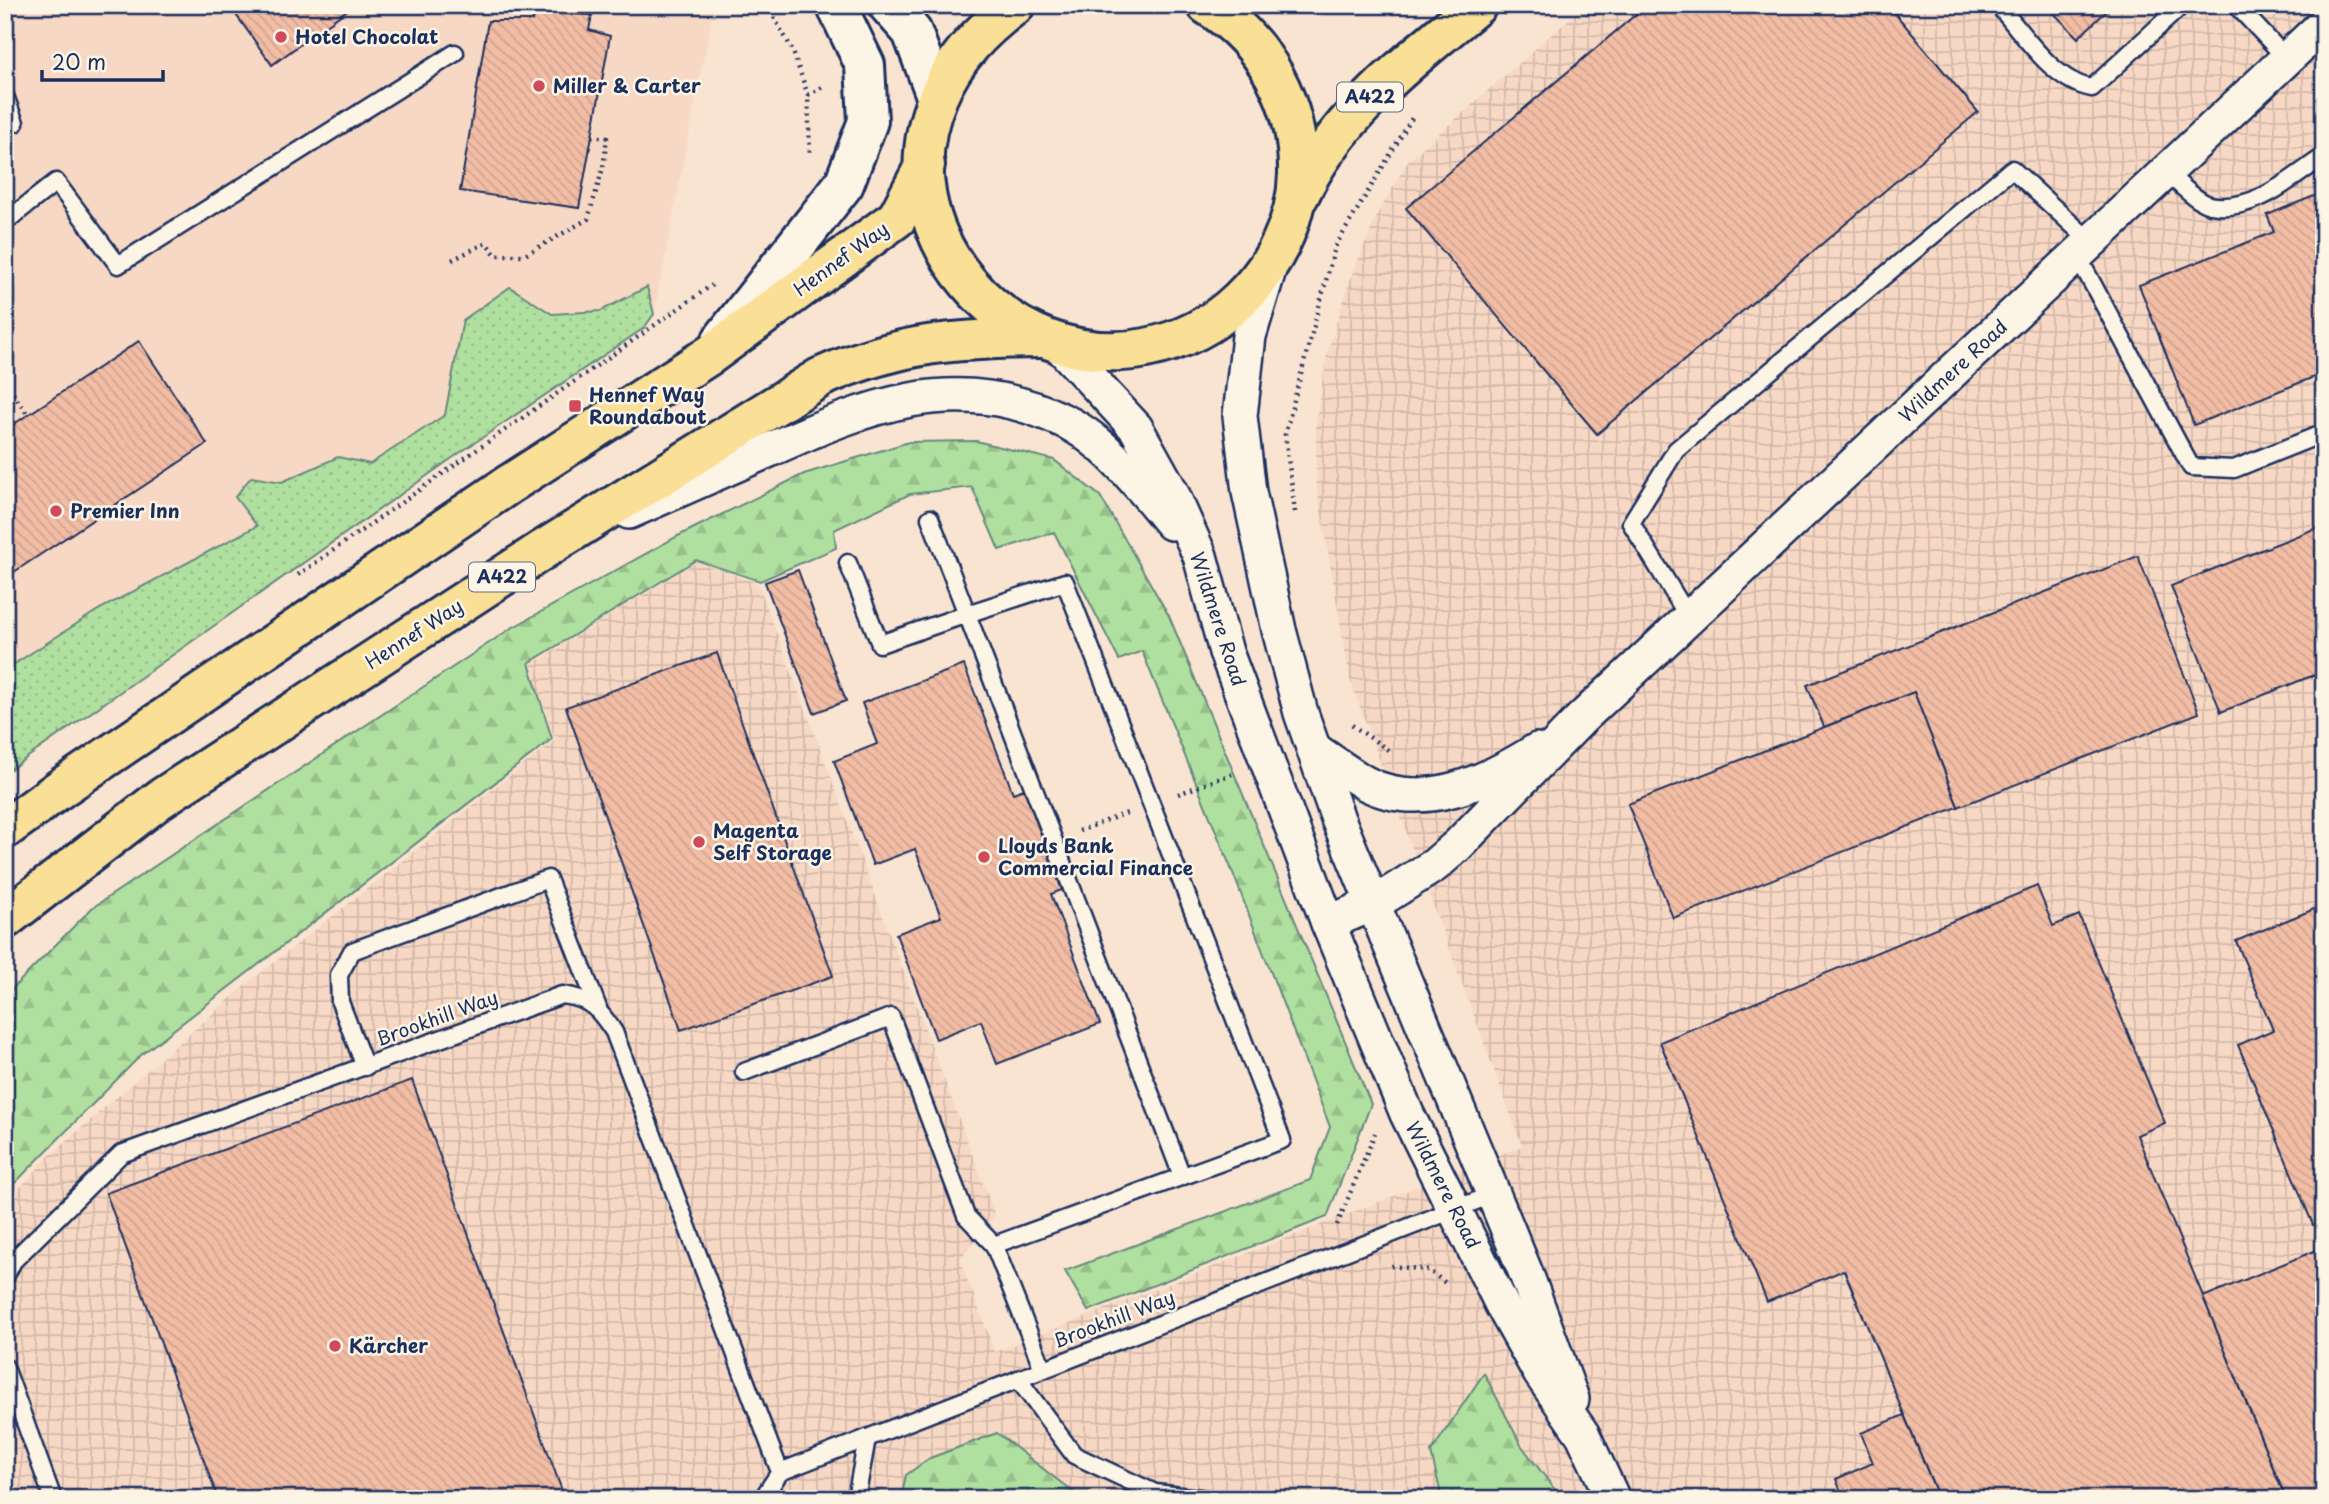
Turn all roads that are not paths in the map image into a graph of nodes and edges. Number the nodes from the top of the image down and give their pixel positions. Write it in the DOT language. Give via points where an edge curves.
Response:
graph roads {
  1 [pos="836,5"];
  2 [pos="888,5"];
  3 [pos="1015,5"];
  4 [pos="1207,5"];
  5 [pos="1477,5"];
  6 [pos="1997,5"];
  7 [pos="2182,5"];
  8 [pos="2236,5"];
  9 [pos="2324,24"];
  10 [pos="454,53"];
  11 [pos="2287,59"];
  12 [pos="5,96"];
  13 [pos="937,99"];
  14 [pos="15,123"];
  15 [pos="2324,156"];
  16 [pos="925,165"];
  17 [pos="2166,172"];
  18 [pos="1292,212"];
  19 [pos="5,222"];
  20 [pos="2084,249"];
  21 [pos="1275,255"];
  22 [pos="1050,341"];
  23 [pos="710,355"];
  24 [pos="2324,433"];
  25 [pos="930,518"];
  26 [pos="541,551"];
  27 [pos="1200,556"];
  28 [pos="848,563"];
  29 [pos="967,614"];
  30 [pos="1689,618"];
  31 [pos="1582,718"];
  32 [pos="1315,750"];
  33 [pos="5,829"];
  34 [pos="1375,903"];
  35 [pos="5,919"];
  36 [pos="1328,923"];
  37 [pos="598,1008"];
  38 [pos="365,1067"];
  39 [pos="744,1072"];
  40 [pos="1182,1176"];
  41 [pos="1494,1194"];
  42 [pos="1453,1210"];
  43 [pos="994,1245"];
  44 [pos="5,1276"];
  45 [pos="5,1367"];
  46 [pos="1043,1369"];
  47 [pos="1018,1380"];
  48 [pos="1583,1435"];
  49 [pos="867,1438"];
  50 [pos="780,1472"];
  51 [pos="53,1499"];
  52 [pos="762,1499"];
  53 [pos="856,1499"];
  54 [pos="1208,1499"];
  55 [pos="1612,1499"];
  1 -- 23 [label="street" via="865,65 868,121 844,184"];
  2 -- 13 [label="street" via="912,32"];
  3 -- 13 [label="highway" via="984,29 956,61"];
  4 -- 18 [label="highway" via="1253,43 1274,72 1289,105 1298,176"];
  5 -- 18 [label="highway, A422" via="1355,112 1314,166"];
  6 -- 7 [label="lane" via="2050,64 2077,86 2092,88"];
  8 -- 11 [label="lane"];
  9 -- 11 [label="street, Wildmere Road"];
  10 -- 19 [label="lane" via="118,265 56,182"];
  11 -- 17 [label="street, Wildmere Road"];
  12 -- 14 [label="lane"];
  13 -- 16 [label="highway"];
  15 -- 17 [label="lane" via="2267,195 2238,204 2208,205"];
  16 -- 22 [label="highway" via="935,226 956,270 980,298 1009,321"];
  16 -- 23 [label="highway, Hennef Way" via="897,218"];
  17 -- 20 [label="street, Wildmere Road"];
  18 -- 21 [label="highway"];
  20 -- 24 [label="lane" via="2191,467 2234,469"];
  20 -- 30 [label="street, Wildmere Road"];
  20 -- 30 [label="lane" via="2012,169 1676,450 1631,523"];
  21 -- 22 [label="highway" via="1255,285 1228,310 1176,339 1129,351 1093,351"];
  21 -- 32 [label="street, Wildmere Road" via="1258,299 1242,375 1242,452 1279,630"];
  22 -- 26 [label="highway, Hennef Way / A422" via="948,340 862,359 780,400"];
  22 -- 27 [label="street, Wildmere Road" via="1136,428"];
  23 -- 33 [label="highway, Hennef Way" via="508,485"];
  25 -- 29 [label="lane"];
  26 -- 27 [label="street" via="819,427 910,398 951,394 992,397 1065,421 1123,465"];
  26 -- 35 [label="highway, Hennef Way / A422" via="160,799"];
  27 -- 36 [label="street, Wildmere Road" via="1226,652"];
  28 -- 29 [label="lane" via="880,644"];
  29 -- 40 [label="lane"];
  29 -- 40 [label="lane" via="1065,582 1282,1140"];
  30 -- 31 [label="street, Wildmere Road"];
  31 -- 32 [label="street, Wildmere Road" via="1508,768 1455,791 1409,795 1367,784"];
  31 -- 34 [label="street, Wildmere Road" via="1458,845"];
  32 -- 34 [label="street, Wildmere Road" via="1338,819"];
  34 -- 36 [label="street, Wildmere Road"];
  34 -- 41 [label="street, Wildmere Road"];
  36 -- 42 [label="street, Wildmere Road" via="1407,1114"];
  37 -- 38 [label="lane, Brookhill Way" via="582,998 562,995"];
  37 -- 38 [label="lane" via="548,879 352,951 339,975 340,1002"];
  37 -- 50 [label="lane" via="614,1032"];
  38 -- 44 [label="lane, Brookhill Way" via="121,1154 13,1261"];
  39 -- 43 [label="lane" via="891,1017 966,1216"];
  40 -- 43 [label="lane"];
  41 -- 42 [label="lane, Brookhill Way"];
  41 -- 48 [label="street, Wildmere Road" via="1548,1327"];
  42 -- 46 [label="lane, Brookhill Way"];
  42 -- 48 [label="street, Wildmere Road" via="1534,1361"];
  43 -- 46 [label="lane"];
  45 -- 51 [label="lane"];
  46 -- 47 [label="lane, Brookhill Way"];
  47 -- 49 [label="lane, Brookhill Way"];
  47 -- 54 [label="lane" via="1074,1455 1155,1493"];
  48 -- 55 [label="street, Wildmere Road"];
  49 -- 50 [label="lane, Brookhill Way"];
  49 -- 53 [label="lane"];
  50 -- 52 [label="lane"];
}
